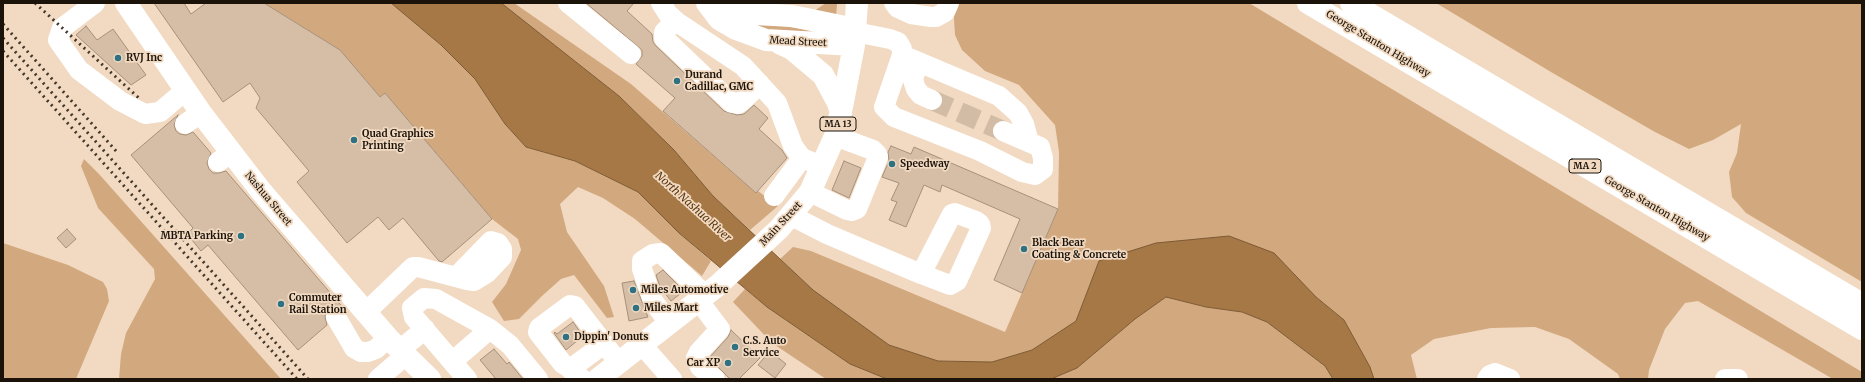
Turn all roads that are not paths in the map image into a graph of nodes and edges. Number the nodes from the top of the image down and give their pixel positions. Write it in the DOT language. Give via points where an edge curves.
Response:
graph roads {
  1 [pos="96,3"];
  2 [pos="126,3"];
  3 [pos="568,3"];
  4 [pos="661,3"];
  5 [pos="706,3"];
  6 [pos="727,3"];
  7 [pos="809,3"];
  8 [pos="857,3"];
  9 [pos="894,3"];
  10 [pos="942,3"];
  11 [pos="948,3"];
  12 [pos="1308,3"];
  13 [pos="1351,3"];
  14 [pos="911,14"];
  15 [pos="792,16"];
  16 [pos="675,21"];
  17 [pos="855,35"];
  18 [pos="776,41"];
  19 [pos="631,54"];
  20 [pos="910,59"];
  21 [pos="760,84"];
  22 [pos="186,90"];
  23 [pos="932,100"];
  24 [pos="840,113"];
  25 [pos="1003,131"];
  26 [pos="835,136"];
  27 [pos="1029,142"];
  28 [pos="812,162"];
  29 [pos="810,192"];
  30 [pos="774,196"];
  31 [pos="785,223"];
  32 [pos="921,274"];
  33 [pos="456,277"];
  34 [pos="706,294"];
  35 [pos="1862,304"];
  36 [pos="366,312"];
  37 [pos="336,317"];
  38 [pos="669,323"];
  39 [pos="424,329"];
  40 [pos="490,329"];
  41 [pos="1862,329"];
  42 [pos="604,344"];
  43 [pos="642,344"];
  44 [pos="398,348"];
  45 [pos="453,361"];
  46 [pos="619,363"];
  47 [pos="590,377"];
  48 [pos="378,379"];
  49 [pos="430,379"];
  50 [pos="467,379"];
  51 [pos="538,379"];
  52 [pos="672,379"];
  53 [pos="715,379"];
  54 [pos="1487,379"];
  55 [pos="1510,379"];
  56 [pos="1725,379"];
  57 [pos="1738,379"];
  1 -- 22 [label="street" via="62,28 58,40 79,70 120,101 145,114 160,112"];
  2 -- 22 [label="main road, Nashua Street"];
  3 -- 19 [label="street"];
  4 -- 16 [label="street"];
  5 -- 18 [label="main road, Mead Street" via="719,19 736,29"];
  6 -- 15 [label="main road, Mead Street" via="733,8 755,14"];
  7 -- 15 [label="main road"];
  8 -- 17 [label="main road, Main Street / MA 13"];
  9 -- 14 [label="street" via="898,8"];
  10 -- 14 [label="street" via="929,14"];
  11 -- 14 [label="street" via="944,12 936,17"];
  12 -- 41 [label="main road, George Stanton Highway / MA 2"];
  13 -- 35 [label="main road, George Stanton Highway / MA 2"];
  15 -- 17 [label="main road, Mead Street"];
  16 -- 21 [label="street" via="743,66"];
  16 -- 21 [label="street" via="664,32 664,38 732,103 741,102"];
  17 -- 18 [label="main road, Mead Street"];
  17 -- 20 [label="street" via="873,35 898,42"];
  17 -- 24 [label="main road, Main Street / MA 13"];
  18 -- 24 [label="main road" via="792,49 823,75 838,103"];
  20 -- 23 [label="street" via="916,89 921,95"];
  20 -- 27 [label="street" via="999,96 1018,113"];
  20 -- 27 [label="street" via="884,107 894,117 980,151 1022,172 1035,175 1043,169 1043,158 1040,147"];
  21 -- 28 [label="street" via="777,103 793,146"];
  22 -- 36 [label="main road, Nashua Street" via="193,118 224,157 261,191"];
  24 -- 26 [label="main road, Main Street / MA 13"];
  25 -- 27 [label="street"];
  26 -- 28 [label="main road, Main Street / MA 13"];
  26 -- 29 [label="street" via="873,150 878,157 857,209 852,212"];
  28 -- 29 [label="main road, Main Street / MA 13"];
  28 -- 30 [label="street"];
  29 -- 31 [label="main road, Main Street / MA 13"];
  31 -- 32 [label="street" via="827,234"];
  31 -- 34 [label="main road, Main Street / MA 13"];
  33 -- 36 [label="street" via="413,267"];
  34 -- 38 [label="main road, Main Street / MA 13"];
  34 -- 38 [label="street" via="661,253 653,254 642,261 642,269 653,301"];
  34 -- 53 [label="street" via="720,329 696,358 700,367"];
  36 -- 44 [label="main road, Nashua Street"];
  37 -- 44 [label="street" via="354,348 361,352"];
  38 -- 43 [label="main road, Main Street / MA 13"];
  39 -- 40 [label="street" via="412,314 412,308 421,300 429,298 436,299"];
  39 -- 44 [label="street"];
  39 -- 45 [label="street"];
  40 -- 45 [label="street"];
  40 -- 51 [label="street" via="510,345"];
  42 -- 46 [label="street"];
  42 -- 47 [label="street"];
  42 -- 47 [label="street" via="575,306 570,306 538,330 563,364"];
  43 -- 46 [label="main road, Main Street / MA 13"];
  43 -- 52 [label="street"];
  44 -- 48 [label="street"];
  44 -- 49 [label="main road, Nashua Street"];
  45 -- 50 [label="street"];
  46 -- 47 [label="main road, Main Street / MA 13"];
  54 -- 55 [label="street" via="1495,373"];
  56 -- 57 [label="street"];
}
